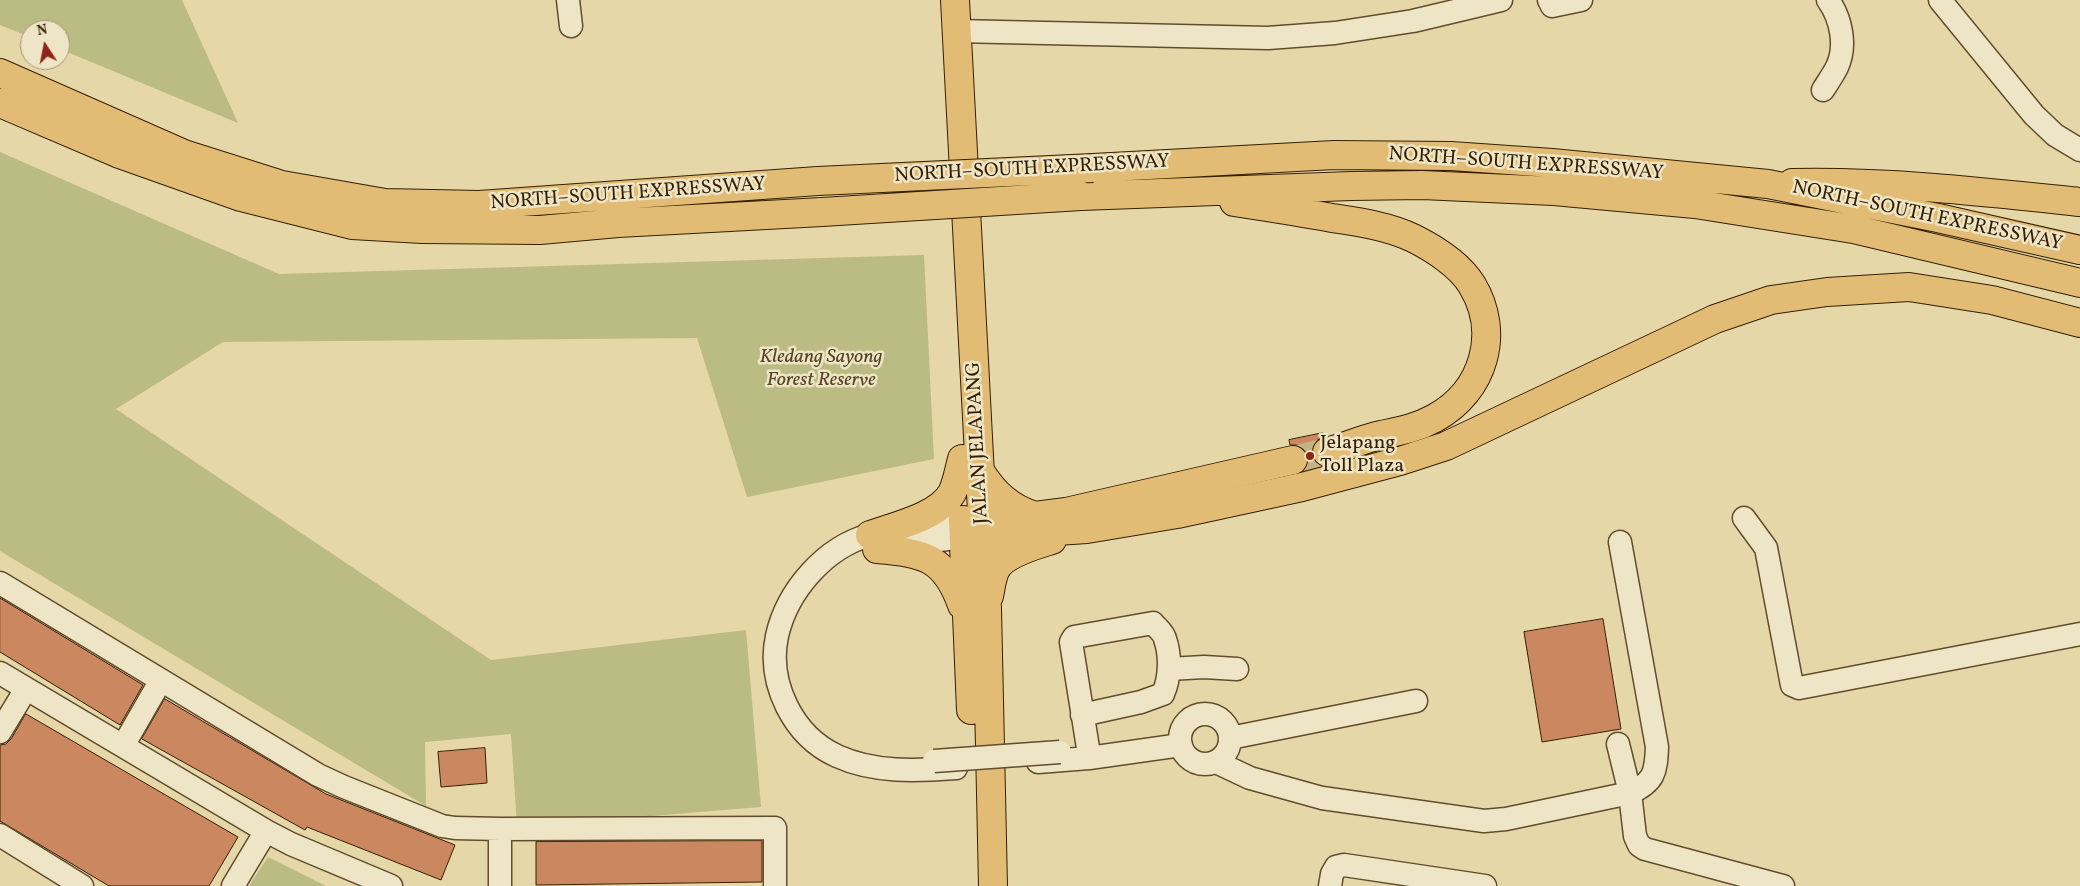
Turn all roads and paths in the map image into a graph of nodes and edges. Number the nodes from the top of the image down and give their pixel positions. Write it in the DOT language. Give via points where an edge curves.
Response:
graph roads {
  1 [pos="568,0"];
  2 [pos="940,0"];
  3 [pos="955,0"];
  4 [pos="1501,0"];
  5 [pos="1549,0"];
  6 [pos="1581,0"];
  7 [pos="1828,0"];
  8 [pos="1940,0"];
  9 [pos="571,26"];
  10 [pos="956,31"];
  11 [pos="0,73"];
  12 [pos="1823,90"];
  13 [pos="0,103"];
  14 [pos="2080,150"];
  15 [pos="1768,184"];
  16 [pos="1131,194"];
  17 [pos="2080,202"];
  18 [pos="2080,250"];
  19 [pos="2080,283"];
  20 [pos="2080,322"];
  21 [pos="1327,452"];
  22 [pos="1293,460"];
  23 [pos="971,465"];
  24 [pos="1035,516"];
  25 [pos="1744,518"];
  26 [pos="973,528"];
  27 [pos="1087,529"];
  28 [pos="873,542"];
  29 [pos="1620,542"];
  30 [pos="0,583"];
  31 [pos="977,613"];
  32 [pos="2080,634"];
  33 [pos="1169,669"];
  34 [pos="1237,669"];
  35 [pos="0,673"];
  36 [pos="161,680"];
  37 [pos="26,689"];
  38 [pos="1416,701"];
  39 [pos="1082,715"];
  40 [pos="0,732"];
  41 [pos="1230,738"];
  42 [pos="1181,740"];
  43 [pos="1618,744"];
  44 [pos="123,746"];
  45 [pos="1088,748"];
  46 [pos="1216,762"];
  47 [pos="1630,793"];
  48 [pos="500,829"];
  49 [pos="266,831"];
  50 [pos="0,835"];
  51 [pos="380,884"];
  52 [pos="1456,884"];
  53 [pos="82,886"];
  54 [pos="233,886"];
  55 [pos="500,886"];
  56 [pos="775,886"];
  57 [pos="975,886"];
  58 [pos="994,886"];
  59 [pos="1330,886"];
  60 [pos="1485,886"];
  61 [pos="1783,886"];
  1 -- 9 [label="street"];
  2 -- 23 [label="main road, JALAN JELAPANG"];
  3 -- 10 [label="main road, JALAN JELAPANG"];
  4 -- 10 [label="street" via="1413,21 1335,33 1268,38"];
  5 -- 6 [label="street" via="1552,6"];
  7 -- 12 [label="street" via="1841,28 1842,46 1838,65"];
  8 -- 14 [label="street" via="2034,115 2056,135"];
  10 -- 23 [label="main road, JALAN JELAPANG"];
  11 -- 15 [label="main road, NORTH–SOUTH EXPRESSWAY, bridge" via="184,154 282,185 385,203 479,205 818,181 1334,155 1451,156 1552,162"];
  13 -- 16 [label="main road, NORTH–SOUTH EXPRESSWAY, bridge" via="117,153 240,197 352,225 540,230"];
  15 -- 17 [label="main road" via="1844,182"];
  15 -- 18 [label="main road, NORTH–SOUTH EXPRESSWAY"];
  16 -- 19 [label="main road, NORTH–SOUTH EXPRESSWAY" via="1422,185 1554,191 1696,204 1853,229"];
  16 -- 21 [label="main road" via="1234,202 1372,224 1412,237 1443,255 1471,283 1487,328 1483,362 1471,386 1454,405 1411,430"];
  20 -- 27 [label="main road" via="1992,300 1909,287 1827,292 1770,300 1715,320 1446,446 1302,487 1177,514"];
  22 -- 24 [label="main road" via="1066,512"];
  23 -- 24 [label="main road" via="1003,500"];
  23 -- 26 [label="main road, JALAN JELAPANG"];
  23 -- 28 [label="main road" via="943,503"];
  24 -- 26 [label="main road"];
  25 -- 32 [label="street" via="1766,548 1792,685 1799,688"];
  26 -- 27 [label="main road"];
  26 -- 28 [label="street"];
  26 -- 31 [label="main road, JALAN JELAPANG"];
  27 -- 31 [label="main road" via="1030,547 1007,558 996,568"];
  28 -- 31 [label="main road" via="911,552 936,564"];
  28 -- 42 [label="street" via="857,538 837,549 819,564 785,610 777,637 778,680 794,720 812,740 846,759 884,768 934,769 1089,758"];
  28 -- 45 [label="street, bridge" via="824,573 808,590 794,611 784,638 782,653 786,680 801,715 822,738 834,746 869,758 898,761"];
  29 -- 47 [label="street" via="1657,747 1652,777 1645,786"];
  30 -- 36 [label="street"];
  31 -- 57 [label="main road, JALAN JELAPANG"];
  31 -- 58 [label="main road, JALAN JELAPANG"];
  33 -- 34 [label="street"];
  33 -- 39 [label="street" via="1163,694"];
  33 -- 39 [label="street" via="1165,637 1153,623 1074,637 1071,642"];
  35 -- 37 [label="street"];
  36 -- 44 [label="street"];
  36 -- 48 [label="street" via="318,775 344,787 442,826"];
  37 -- 40 [label="street"];
  37 -- 44 [label="street"];
  38 -- 41 [label="street"];
  39 -- 45 [label="street"];
  41 -- 42 [label="street" via="1224,723 1210,715 1195,716 1183,727"];
  41 -- 46 [label="street" via="1227,752"];
  42 -- 45 [label="street"];
  42 -- 46 [label="street" via="1189,758 1195,762"];
  43 -- 47 [label="street"];
  44 -- 49 [label="street"];
  46 -- 47 [label="street" via="1250,778 1322,798 1484,821"];
  47 -- 61 [label="street" via="1635,836 1645,849"];
  48 -- 55 [label="street"];
  48 -- 56 [label="street" via="775,828"];
  49 -- 51 [label="street"];
  49 -- 54 [label="street"];
  50 -- 53 [label="street"];
  52 -- 59 [label="street" via="1344,865 1336,867"];
  52 -- 60 [label="street"];
}
